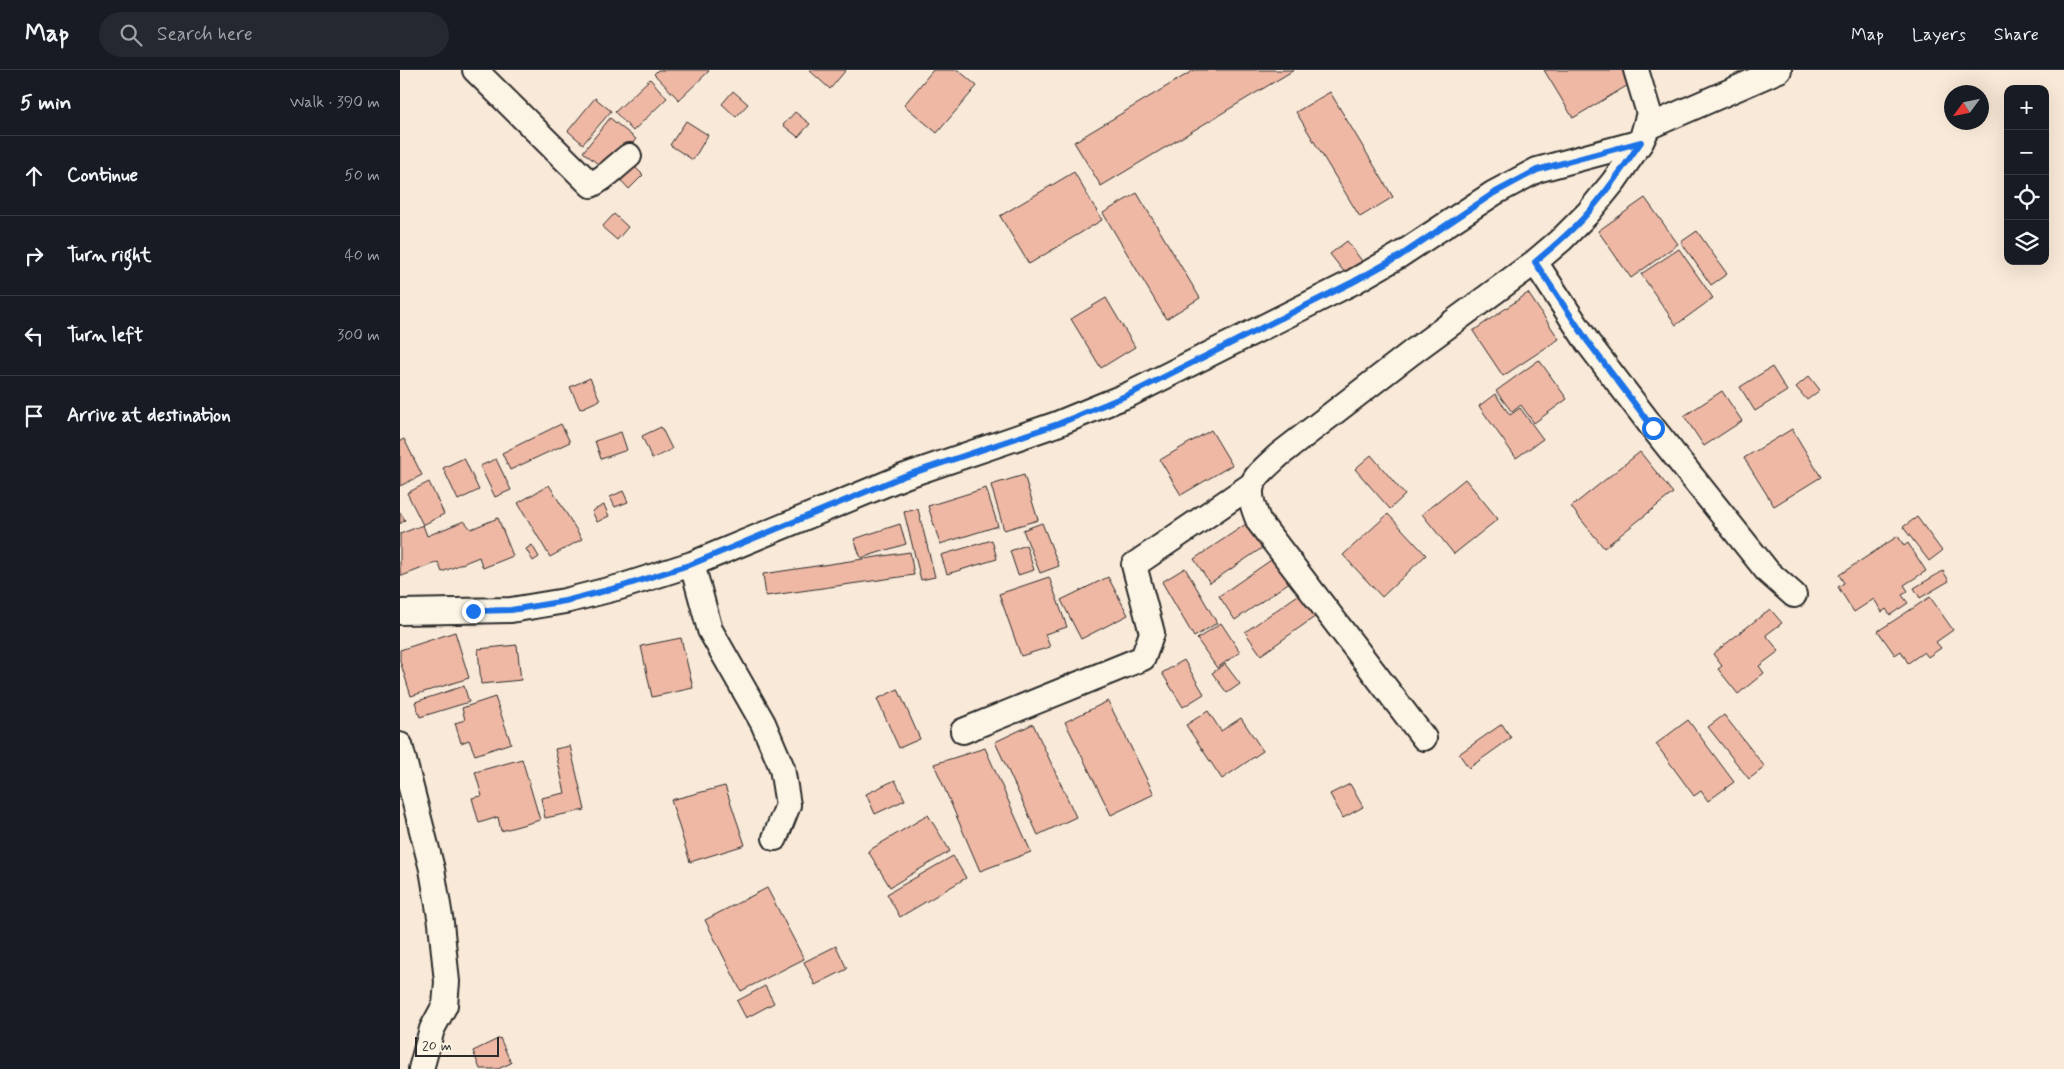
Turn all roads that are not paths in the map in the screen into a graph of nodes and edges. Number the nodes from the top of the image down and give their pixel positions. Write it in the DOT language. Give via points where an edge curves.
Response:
graph roads {
  1 [pos="475,70"];
  2 [pos="1636,70"];
  3 [pos="1779,70"];
  4 [pos="1641,142"];
  5 [pos="629,156"];
  6 [pos="1535,262"];
  7 [pos="1250,486"];
  8 [pos="692,564"];
  9 [pos="1794,595"];
  10 [pos="400,612"];
  11 [pos="963,731"];
  12 [pos="1424,738"];
  13 [pos="400,745"];
  14 [pos="775,838"];
  15 [pos="421,1069"];
  1 -- 5 [label="street" via="592,185 604,179"];
  2 -- 4 [label="street" via="1649,113"];
  3 -- 4 [label="street" via="1648,127"];
  4 -- 6 [label="street" via="1588,213"];
  4 -- 8 [label="street" via="1537,170 1494,193 1400,256 1353,282 1130,394 1058,424 904,476"];
  6 -- 7 [label="street" via="1279,455"];
  6 -- 9 [label="street" via="1588,342 1653,428 1762,564"];
  7 -- 11 [label="street" via="1134,565 1152,634 1143,658"];
  7 -- 12 [label="street" via="1250,501 1259,522"];
  8 -- 10 [label="street" via="565,601 511,610"];
  8 -- 14 [label="street" via="710,630 763,723 782,768 788,805"];
  13 -- 15 [label="street" via="432,869 447,982 445,1005 432,1028"];
}
